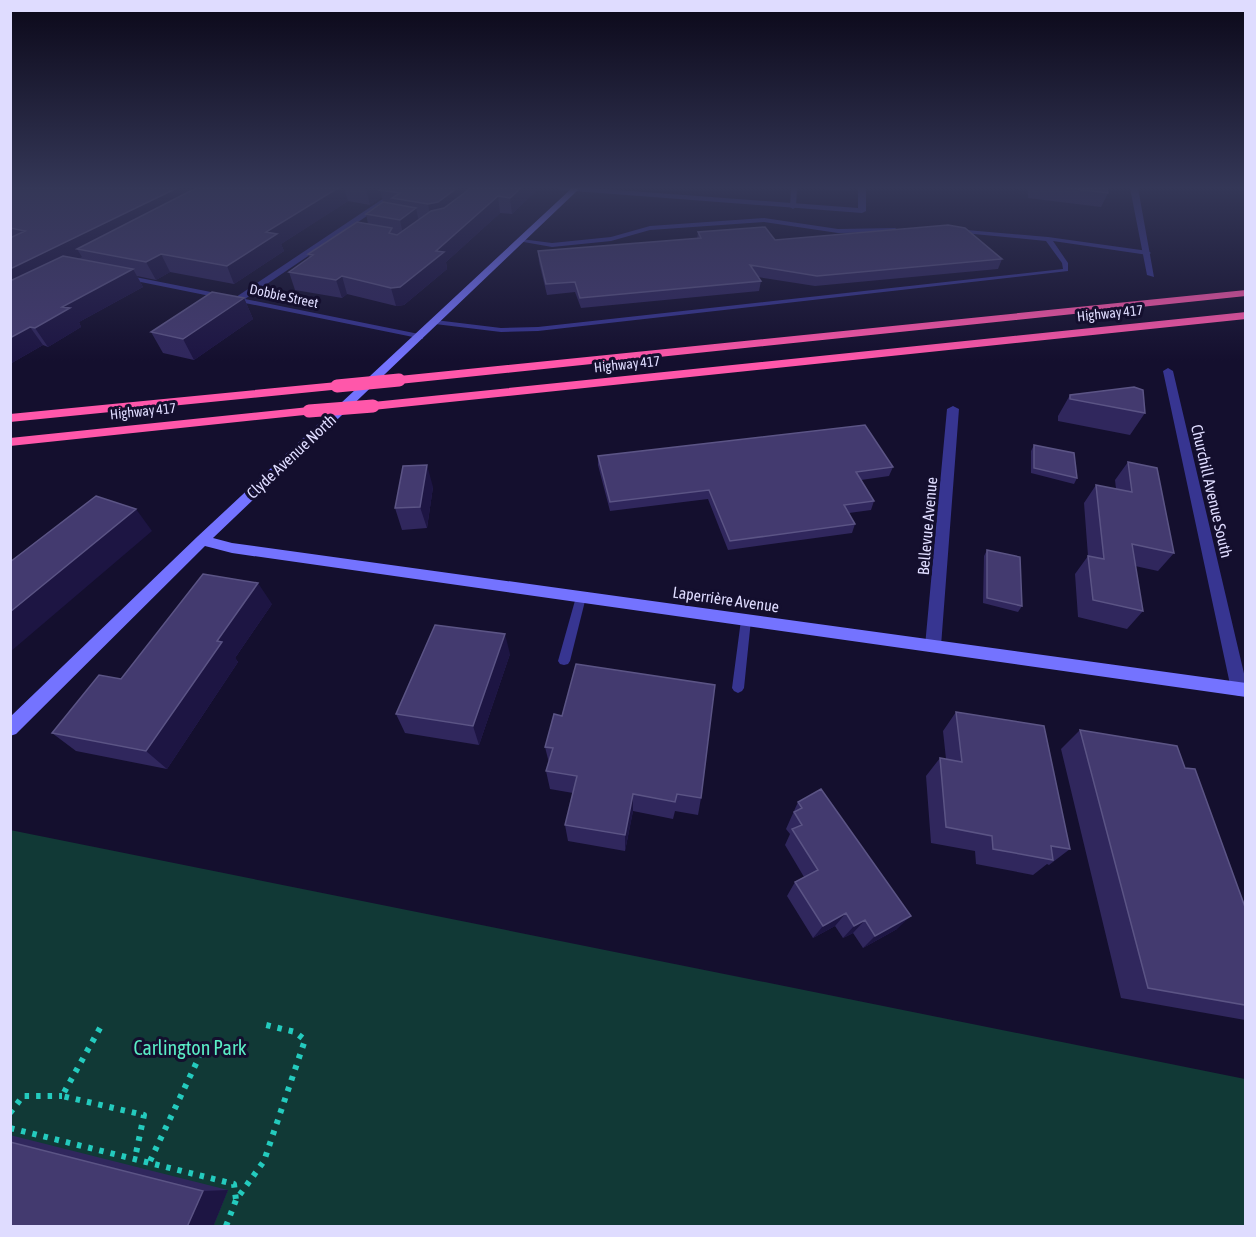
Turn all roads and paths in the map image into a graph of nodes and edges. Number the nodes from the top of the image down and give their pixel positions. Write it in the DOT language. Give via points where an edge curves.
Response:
graph roads {
  1 [pos="319,246"];
  2 [pos="516,246"];
  3 [pos="1053,246"];
  4 [pos="1100,246"];
  5 [pos="1147,246"];
  6 [pos="1148,252"];
  7 [pos="106,274"];
  8 [pos="1151,276"];
  9 [pos="1245,292"];
  10 [pos="238,300"];
  11 [pos="1245,315"];
  12 [pos="435,322"];
  13 [pos="419,337"];
  14 [pos="1168,371"];
  15 [pos="953,409"];
  16 [pos="10,418"];
  17 [pos="10,442"];
  18 [pos="202,540"];
  19 [pos="581,597"];
  20 [pos="746,620"];
  21 [pos="933,646"];
  22 [pos="564,661"];
  23 [pos="738,688"];
  24 [pos="1242,690"];
  25 [pos="18,718"];
  26 [pos="10,729"];
  27 [pos="262,1024"];
  28 [pos="100,1029"];
  29 [pos="202,1051"];
  30 [pos="62,1096"];
  31 [pos="10,1113"];
  32 [pos="10,1128"];
  33 [pos="135,1158"];
  34 [pos="150,1161"];
  35 [pos="236,1200"];
  36 [pos="226,1227"];
  1 -- 10 [label="street"];
  2 -- 12 [label="street, Clyde Avenue North"];
  3 -- 12 [label="lane" via="1066,270 538,330"];
  4 -- 6 [label="lane"];
  5 -- 6 [label="street"];
  6 -- 8 [label="street"];
  7 -- 10 [label="street, Dobbie Street"];
  9 -- 16 [label="highway, bridge"];
  10 -- 13 [label="street, Dobbie Street"];
  11 -- 17 [label="highway, Highway 417, bridge"];
  12 -- 13 [label="street, Clyde Avenue North"];
  13 -- 18 [label="street, Clyde Avenue North"];
  14 -- 24 [label="street, Churchill Avenue South"];
  15 -- 21 [label="street, Bellevue Avenue"];
  18 -- 19 [label="street, Laperrière Avenue" via="232,548"];
  18 -- 25 [label="street, Clyde Avenue North"];
  19 -- 20 [label="street, Laperrière Avenue"];
  19 -- 22 [label="lane"];
  20 -- 21 [label="street, Laperrière Avenue"];
  20 -- 23 [label="lane"];
  21 -- 24 [label="street, Laperrière Avenue"];
  25 -- 26 [label="street, Clyde Avenue North"];
  27 -- 35 [label="path" via="295,1032 305,1040 264,1161"];
  28 -- 30 [label="path"];
  29 -- 34 [label="path"];
  30 -- 31 [label="path" via="23,1096"];
  30 -- 33 [label="path" via="144,1115"];
  32 -- 33 [label="path"];
  33 -- 34 [label="path"];
  34 -- 35 [label="path" via="234,1184"];
  35 -- 36 [label="path"];
}
